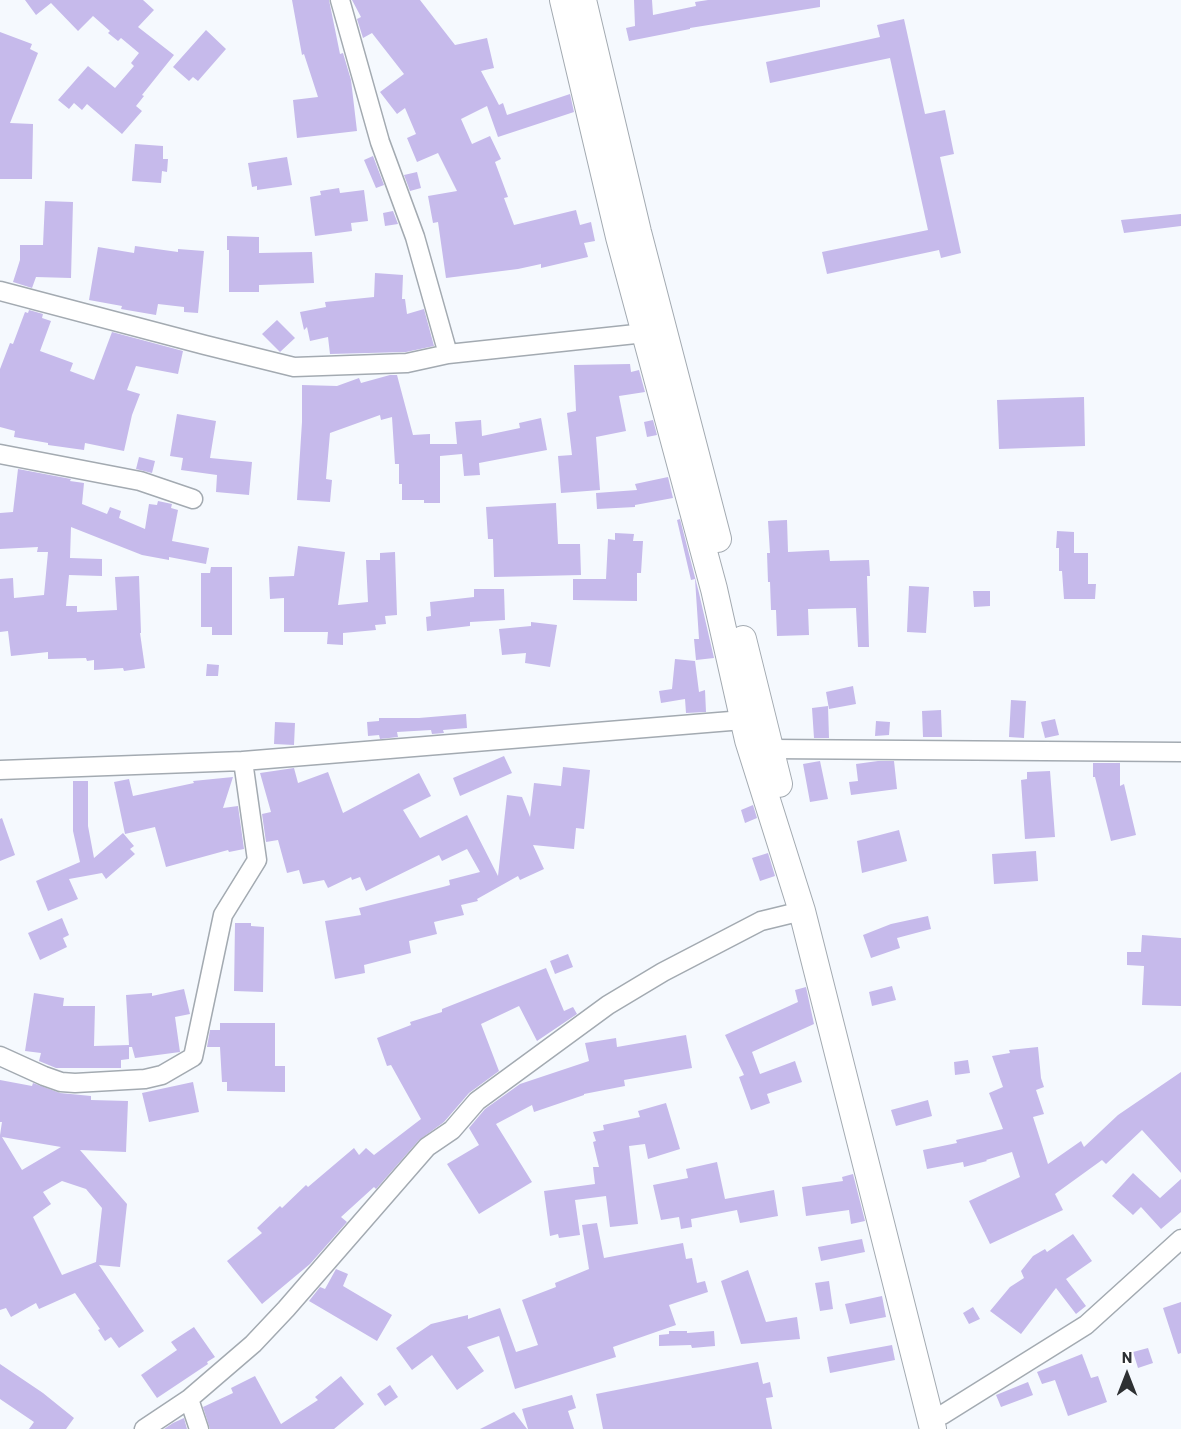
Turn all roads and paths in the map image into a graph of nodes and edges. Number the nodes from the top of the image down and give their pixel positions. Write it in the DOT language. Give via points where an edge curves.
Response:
graph roads {
  1 [pos="340,0"];
  2 [pos="563,0"];
  3 [pos="583,0"];
  4 [pos="0,291"];
  5 [pos="645,333"];
  6 [pos="448,354"];
  7 [pos="0,453"];
  8 [pos="194,499"];
  9 [pos="722,586"];
  10 [pos="743,720"];
  11 [pos="770,749"];
  12 [pos="1181,752"];
  13 [pos="243,761"];
  14 [pos="0,770"];
  15 [pos="802,911"];
  16 [pos="0,1056"];
  17 [pos="1181,1239"];
  18 [pos="189,1399"];
  19 [pos="940,1424"];
  20 [pos="144,1429"];
  21 [pos="200,1429"];
  1 -- 6 [label="street" via="380,142 415,237"];
  2 -- 5 [label="street"];
  3 -- 9 [label="street"];
  4 -- 6 [label="street" via="294,367 407,363"];
  5 -- 6 [label="street"];
  5 -- 9 [label="street"];
  7 -- 8 [label="street" via="140,481"];
  9 -- 10 [label="street"];
  9 -- 11 [label="street"];
  10 -- 13 [label="street"];
  10 -- 15 [label="street"];
  11 -- 12 [label="street"];
  11 -- 19 [label="street"];
  13 -- 14 [label="street"];
  13 -- 16 [label="street" via="257,860 223,915 193,1057 162,1075 145,1079 75,1083 44,1076"];
  15 -- 18 [label="street" via="761,921 663,972 608,1005 477,1101 452,1130 427,1147 253,1344"];
  15 -- 19 [label="street"];
  17 -- 19 [label="street" via="1086,1325"];
  18 -- 20 [label="street"];
  18 -- 21 [label="street"];
}
